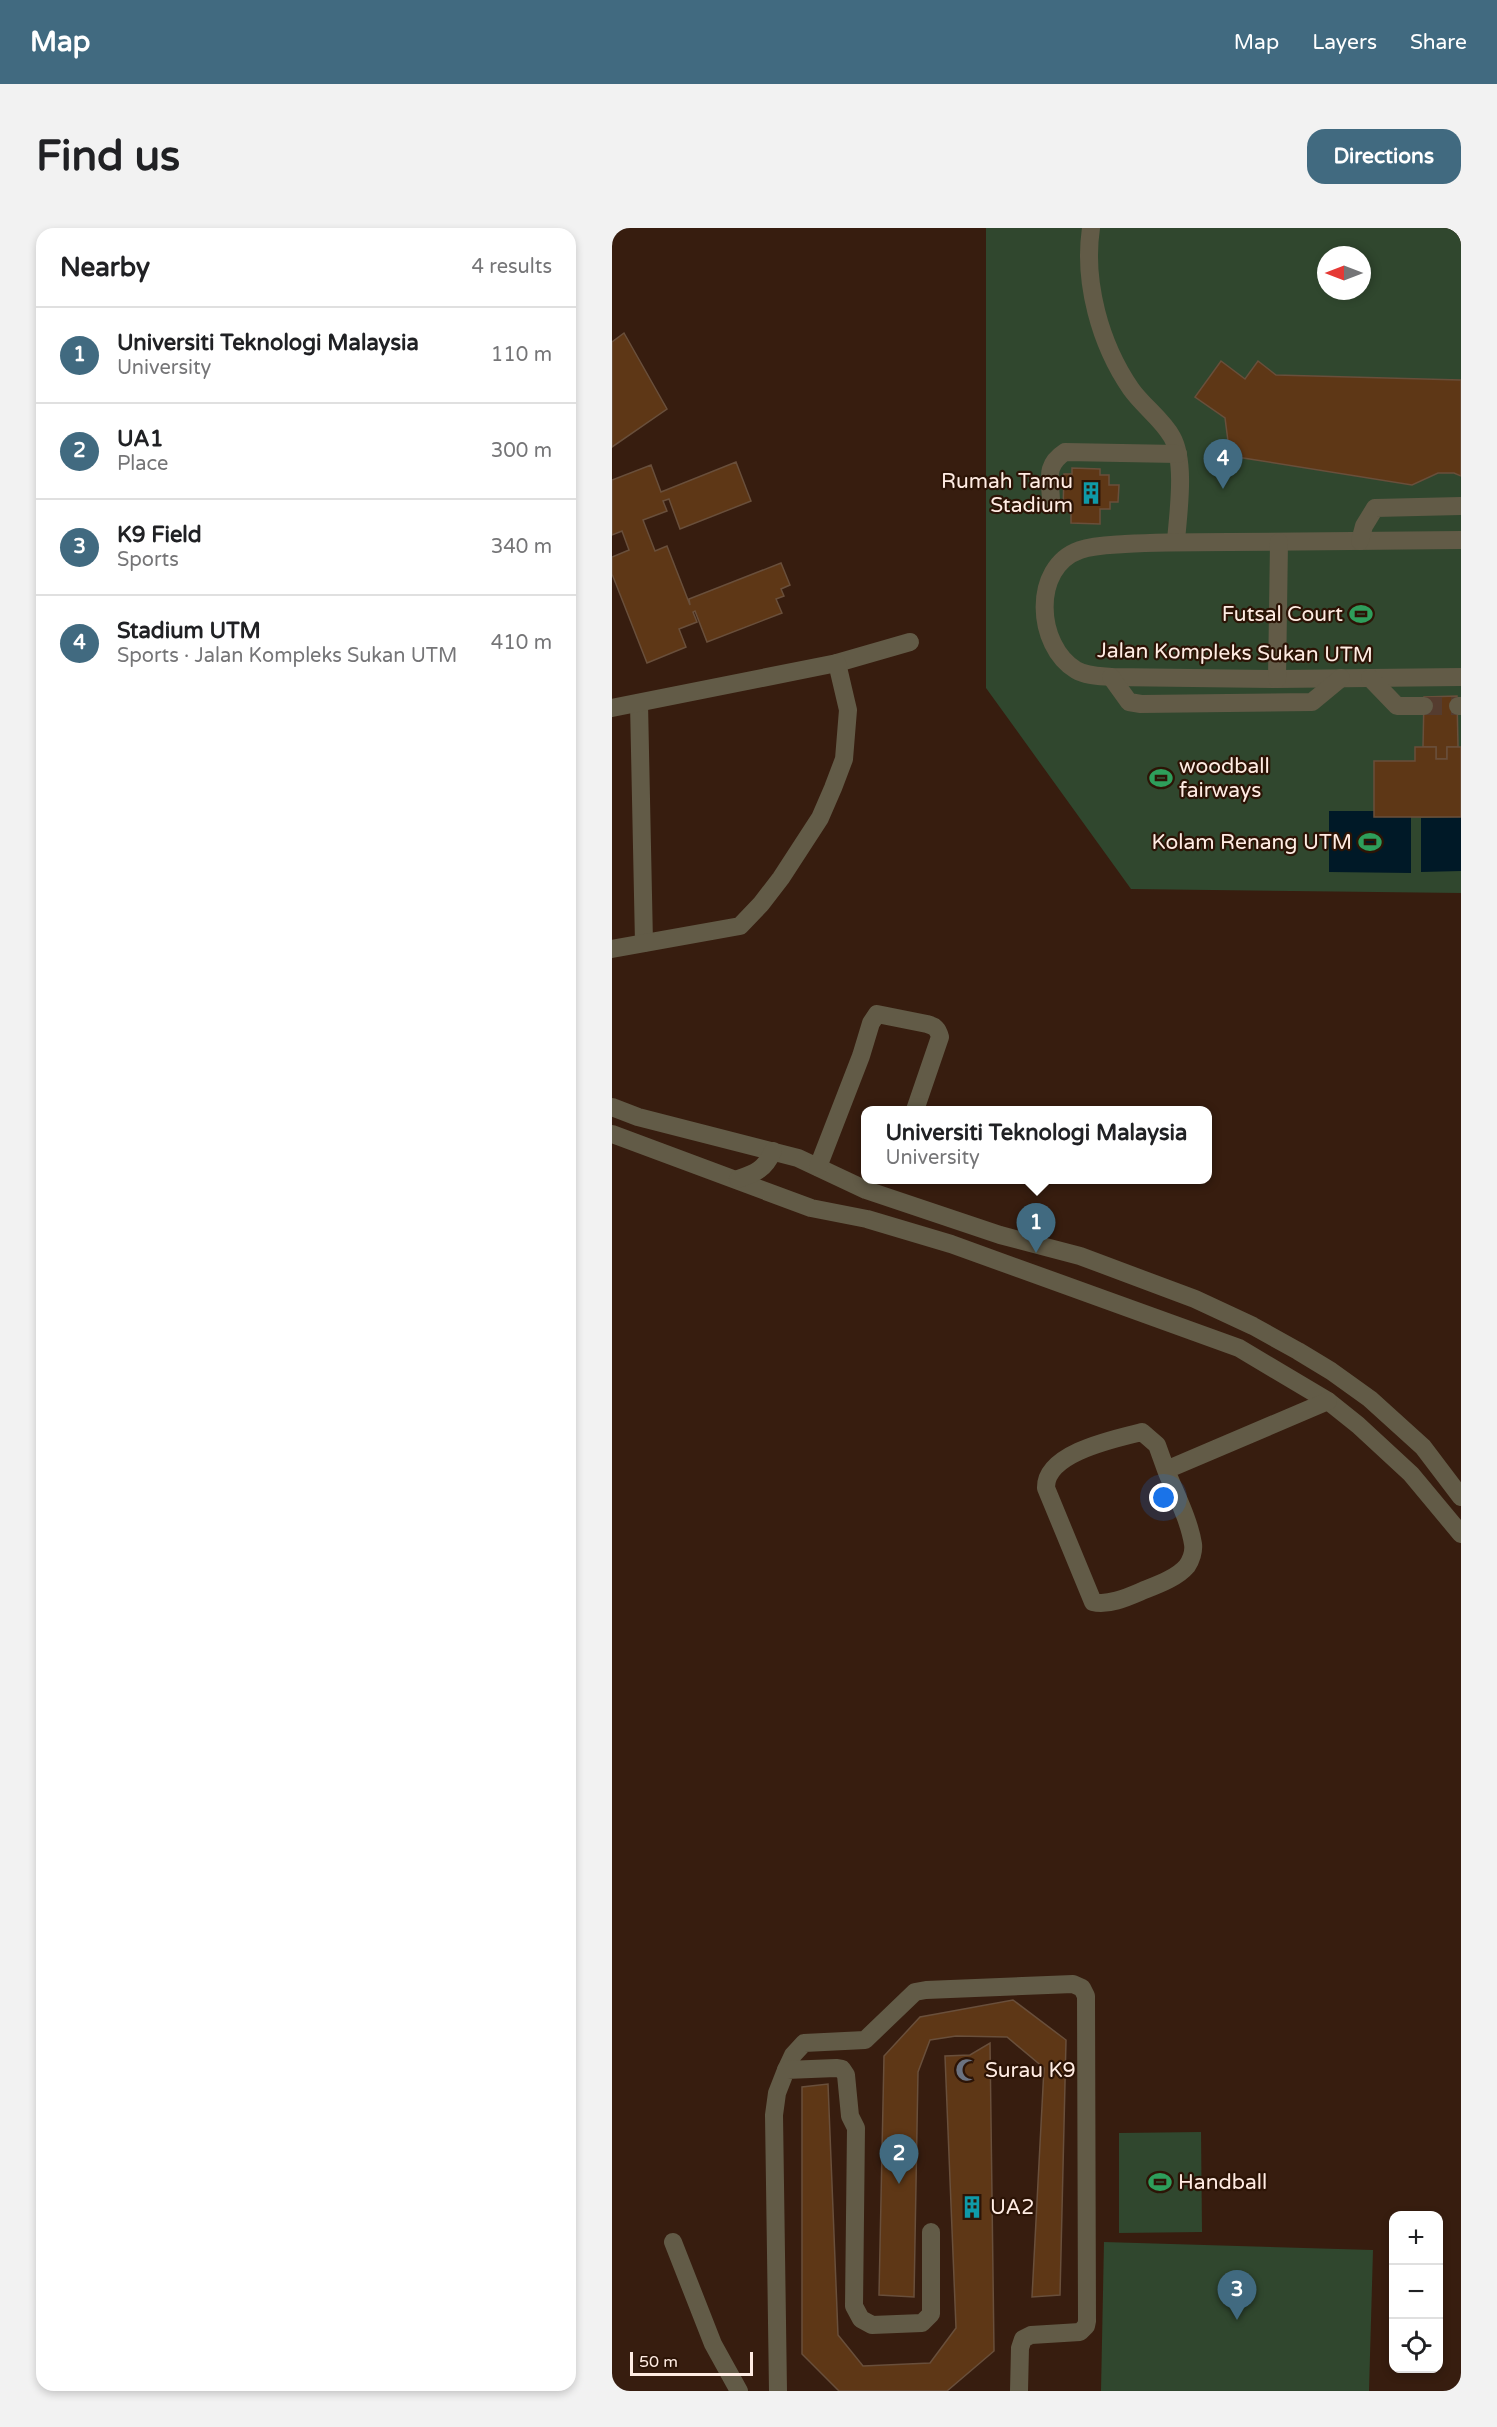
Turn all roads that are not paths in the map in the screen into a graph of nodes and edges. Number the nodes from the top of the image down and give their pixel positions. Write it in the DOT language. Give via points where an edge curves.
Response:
graph roads {
  1 [pos="1091,228"];
  2 [pos="1178,454"];
  3 [pos="1051,500"];
  4 [pos="1461,506"];
  5 [pos="1461,540"];
  6 [pos="1360,541"];
  7 [pos="1176,542"];
  8 [pos="1279,542"];
  9 [pos="910,642"];
  10 [pos="837,663"];
  11 [pos="1111,677"];
  12 [pos="1461,677"];
  13 [pos="1341,678"];
  14 [pos="1370,678"];
  15 [pos="1277,679"];
  16 [pos="639,703"];
  17 [pos="1424,706"];
  18 [pos="612,708"];
  19 [pos="644,943"];
  20 [pos="612,949"];
  21 [pos="916,1106"];
  22 [pos="612,1107"];
  23 [pos="612,1134"];
  24 [pos="773,1151"];
  25 [pos="818,1167"];
  26 [pos="738,1179"];
  27 [pos="1328,1401"];
  28 [pos="1166,1470"];
  29 [pos="1461,1497"];
  30 [pos="1461,1534"];
  31 [pos="786,2070"];
  32 [pos="932,2232"];
  33 [pos="673,2242"];
  34 [pos="739,2391"];
  35 [pos="778,2391"];
  36 [pos="1020,2391"];
  1 -- 2 [label="street" via="1091,276 1101,328 1130,387 1172,437"];
  2 -- 3 [label="street" via="1065,452 1054,459 1050,470"];
  2 -- 7 [label="street"];
  4 -- 6 [label="street" via="1375,508"];
  5 -- 6 [label="street, Jalan Kompleks Sukan UTM"];
  6 -- 8 [label="street, Jalan Kompleks Sukan UTM"];
  7 -- 8 [label="street, Jalan Kompleks Sukan UTM"];
  7 -- 11 [label="street, Jalan Kompleks Sukan UTM" via="1080,550 1056,569 1045,592 1046,626 1054,648 1083,673"];
  8 -- 15 [label="street"];
  9 -- 10 [label="street"];
  10 -- 16 [label="street"];
  10 -- 19 [label="street" via="848,710 844,759 820,818 781,878 740,926"];
  11 -- 13 [label="street" via="1129,702 1141,704 1312,702"];
  11 -- 15 [label="street, Jalan Kompleks Sukan UTM"];
  12 -- 14 [label="street, Jalan Kompleks Sukan UTM"];
  13 -- 14 [label="street, Jalan Kompleks Sukan UTM"];
  13 -- 15 [label="street, Jalan Kompleks Sukan UTM"];
  14 -- 17 [label="street" via="1397,706"];
  16 -- 18 [label="street"];
  16 -- 19 [label="street"];
  19 -- 20 [label="street"];
  21 -- 25 [label="street" via="939,1033 927,1024 877,1014"];
  22 -- 24 [label="street"];
  23 -- 26 [label="street"];
  24 -- 25 [label="street"];
  24 -- 26 [label="street" via="759,1172"];
  25 -- 29 [label="street" via="866,1190 1000,1235 1080,1256 1195,1299 1253,1326 1331,1371 1370,1399 1423,1447"];
  26 -- 27 [label="street" via="811,1208 867,1219 951,1244 1239,1348"];
  27 -- 28 [label="street"];
  27 -- 30 [label="street" via="1411,1474"];
  28 -- 28 [label="street" via="1157,1445 1142,1432 1092,1446 1055,1464 1049,1472 1046,1488 1093,1602 1126,1598 1148,1589 1175,1575 1191,1559 1193,1546"];
  31 -- 32 [label="street" via="836,2068 846,2075 850,2116 856,2128 854,2306 861,2319 872,2325 922,2323 931,2314"];
  31 -- 35 [label="street" via="777,2092 774,2115"];
  31 -- 36 [label="street" via="804,2043 865,2040 915,1992 1073,1984 1082,1988 1086,1996 1087,2321 1080,2332 1023,2339"];
  33 -- 34 [label="street" via="713,2344"];
}
